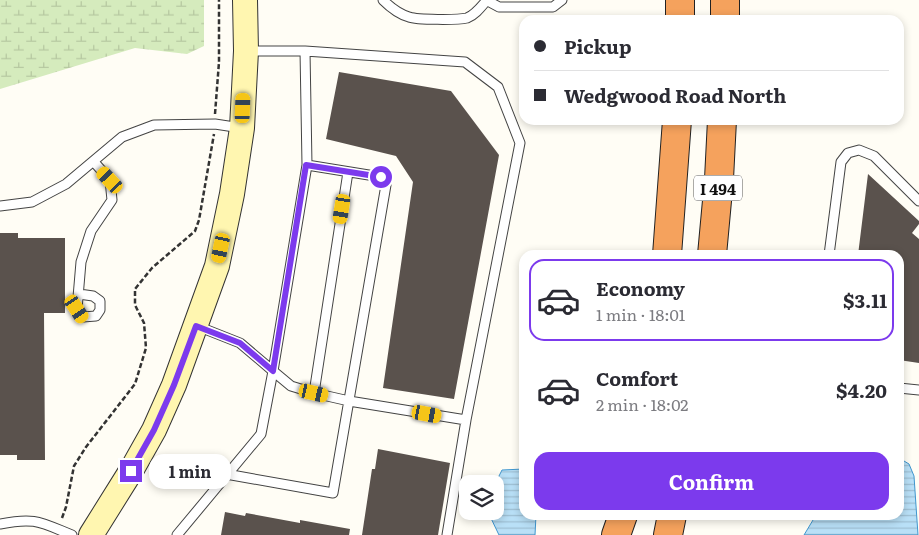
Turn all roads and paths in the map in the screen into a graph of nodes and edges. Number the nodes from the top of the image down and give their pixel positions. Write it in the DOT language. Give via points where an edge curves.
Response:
graph roads {
  1 [pos="219,0"];
  2 [pos="245,0"];
  3 [pos="383,0"];
  4 [pos="486,0"];
  5 [pos="562,0"];
  6 [pos="680,0"];
  7 [pos="725,0"];
  8 [pos="680,15"];
  9 [pos="725,15"];
  10 [pos="246,51"];
  11 [pos="305,51"];
  12 [pos="215,124"];
  13 [pos="677,125"];
  14 [pos="722,125"];
  15 [pos="242,128"];
  16 [pos="94,162"];
  17 [pos="306,165"];
  18 [pos="348,172"];
  19 [pos="919,201"];
  20 [pos="0,206"];
  21 [pos="667,250"];
  22 [pos="712,250"];
  23 [pos="830,250"];
  24 [pos="79,294"];
  25 [pos="196,326"];
  26 [pos="273,371"];
  27 [pos="904,388"];
  28 [pos="919,390"];
  29 [pos="314,393"];
  30 [pos="349,400"];
  31 [pos="466,420"];
  32 [pos="226,474"];
  33 [pos="621,520"];
  34 [pos="631,520"];
  35 [pos="671,520"];
  36 [pos="685,520"];
  37 [pos="0,521"];
  38 [pos="54,528"];
  39 [pos="72,535"];
  40 [pos="91,535"];
  41 [pos="177,535"];
  42 [pos="447,535"];
  43 [pos="616,535"];
  44 [pos="628,535"];
  45 [pos="668,535"];
  46 [pos="682,535"];
  1 -- 12 [label="path"];
  2 -- 10 [label="street"];
  3 -- 4 [label="lane" via="410,18 450,19 467,18"];
  4 -- 5 [label="lane" via="500,7 553,7"];
  6 -- 8 [label="highway"];
  7 -- 9 [label="highway"];
  10 -- 11 [label="lane"];
  10 -- 15 [label="street"];
  11 -- 17 [label="lane"];
  11 -- 31 [label="lane" via="465,62 498,87 520,142"];
  12 -- 15 [label="lane"];
  12 -- 16 [label="lane" via="154,125 122,137"];
  12 -- 38 [label="path" via="195,231 152,268 135,289 135,305 144,323 146,348 135,384 74,466 66,507"];
  13 -- 21 [label="highway, I 494"];
  14 -- 22 [label="highway, I 494"];
  15 -- 25 [label="street" via="217,266"];
  16 -- 20 [label="lane" via="66,184 32,202"];
  16 -- 24 [label="lane" via="110,180 112,200 91,231 81,262"];
  17 -- 18 [label="lane"];
  17 -- 26 [label="lane"];
  18 -- 29 [label="lane"];
  18 -- 30 [label="lane" via="381,177 386,186"];
  19 -- 23 [label="lane" via="874,156 860,150 848,153 841,162"];
  25 -- 26 [label="lane" via="240,343"];
  25 -- 40 [label="street" via="154,430"];
  26 -- 29 [label="lane" via="291,386"];
  26 -- 32 [label="lane" via="261,434"];
  27 -- 28 [label="lane"];
  29 -- 30 [label="lane"];
  30 -- 31 [label="lane"];
  30 -- 32 [label="lane" via="333,493"];
  31 -- 42 [label="lane"];
  32 -- 41 [label="lane"];
  33 -- 43 [label="highway"];
  34 -- 44 [label="highway"];
  35 -- 45 [label="highway"];
  36 -- 46 [label="highway"];
  37 -- 38 [label="lane" via="41,522"];
  38 -- 39 [label="lane"];
}
